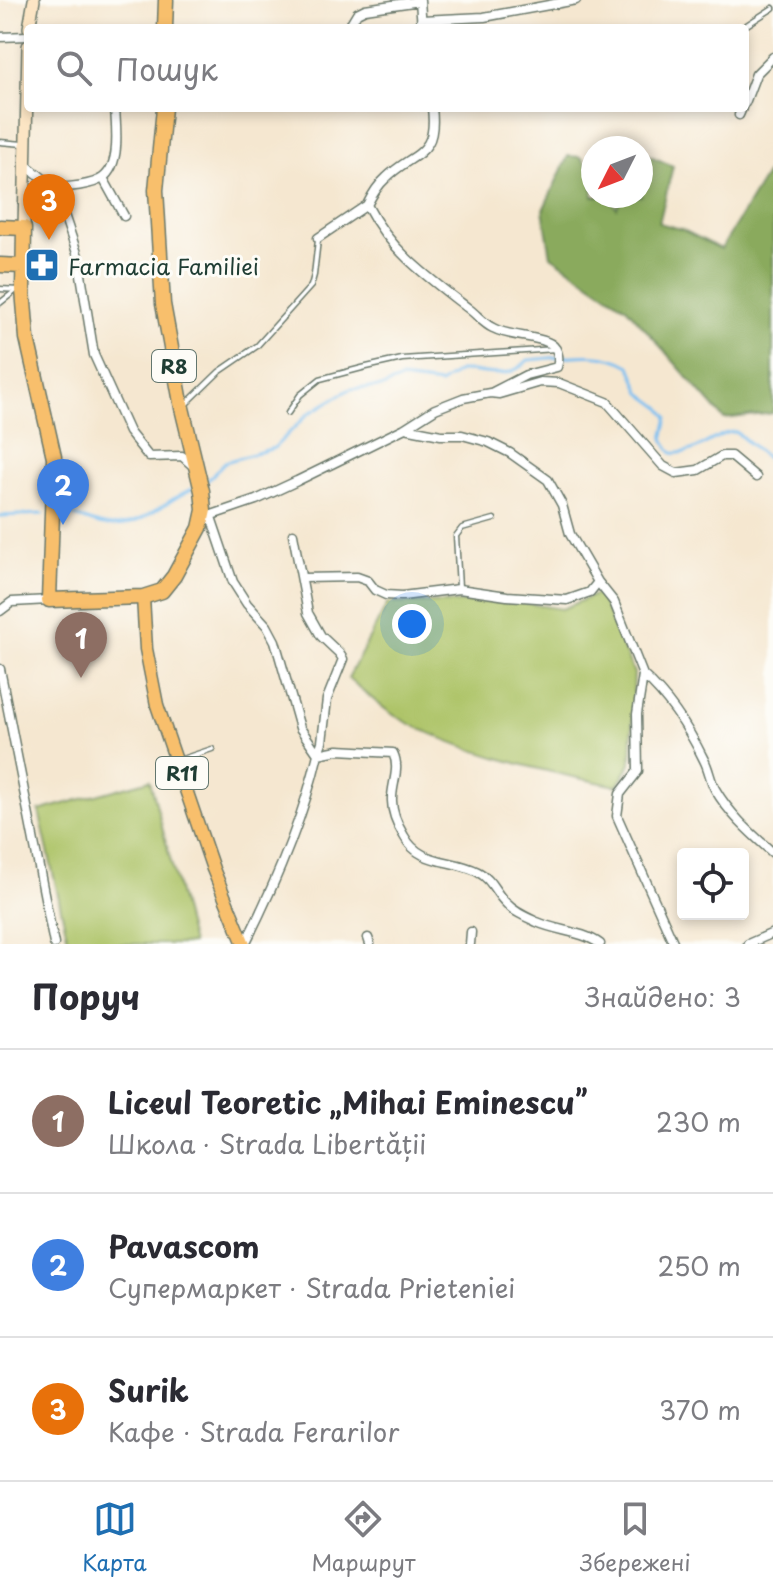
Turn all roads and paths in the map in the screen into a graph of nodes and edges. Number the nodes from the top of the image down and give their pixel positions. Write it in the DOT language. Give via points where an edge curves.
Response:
graph roads {
  1 [pos="166,0"];
  2 [pos="420,0"];
  3 [pos="576,0"];
  4 [pos="31,2"];
  5 [pos="773,8"];
  6 [pos="484,17"];
  7 [pos="29,24"];
  8 [pos="165,24"];
  9 [pos="350,24"];
  10 [pos="422,24"];
  11 [pos="486,24"];
  12 [pos="748,24"];
  13 [pos="24,36"];
  14 [pos="0,37"];
  15 [pos="773,57"];
  16 [pos="749,92"];
  17 [pos="27,112"];
  18 [pos="115,112"];
  19 [pos="164,112"];
  20 [pos="432,112"];
  21 [pos="0,142"];
  22 [pos="26,144"];
  23 [pos="26,165"];
  24 [pos="103,178"];
  25 [pos="54,189"];
  26 [pos="367,205"];
  27 [pos="124,216"];
  28 [pos="0,227"];
  29 [pos="24,228"];
  30 [pos="318,238"];
  31 [pos="0,265"];
  32 [pos="22,266"];
  33 [pos="0,289"];
  34 [pos="19,290"];
  35 [pos="0,303"];
  36 [pos="558,356"];
  37 [pos="490,393"];
  38 [pos="182,408"];
  39 [pos="288,413"];
  40 [pos="405,428"];
  41 [pos="196,470"];
  42 [pos="756,477"];
  43 [pos="207,518"];
  44 [pos="494,519"];
  45 [pos="293,534"];
  46 [pos="303,578"];
  47 [pos="598,582"];
  48 [pos="459,589"];
  49 [pos="143,597"];
  50 [pos="49,600"];
  51 [pos="0,611"];
  52 [pos="0,669"];
  53 [pos="643,675"];
  54 [pos="3,699"];
  55 [pos="212,749"];
  56 [pos="318,754"];
  57 [pos="177,761"];
  58 [pos="773,853"];
  59 [pos="471,932"];
  60 [pos="773,933"];
  61 [pos="54,944"];
  62 [pos="244,944"];
  63 [pos="470,944"];
  64 [pos="600,944"];
  65 [pos="674,944"];
  66 [pos="748,944"];
  1 -- 8 [label="highway"];
  2 -- 9 [label="street" via="364,6"];
  2 -- 10 [label="street"];
  3 -- 6 [label="street"];
  4 -- 7 [label="street"];
  5 -- 12 [label="lane"];
  6 -- 10 [label="street"];
  6 -- 11 [label="street"];
  13 -- 14 [label="street"];
  15 -- 16 [label="street" via="756,74"];
  17 -- 22 [label="street"];
  18 -- 24 [label="street" via="113,161"];
  19 -- 38 [label="highway, R8" via="156,204 163,304"];
  20 -- 26 [label="street" via="429,146 384,179"];
  21 -- 22 [label="lane"];
  22 -- 23 [label="street"];
  23 -- 25 [label="street"];
  23 -- 29 [label="street"];
  24 -- 25 [label="street"];
  24 -- 27 [label="street"];
  25 -- 41 [label="street" via="78,256 94,355 116,407 144,454 152,459 182,456"];
  26 -- 30 [label="street"];
  26 -- 36 [label="street" via="415,268 493,328 550,343"];
  28 -- 29 [label="highway"];
  29 -- 32 [label="highway"];
  30 -- 38 [label="lane" via="311,286 257,346 219,372"];
  31 -- 32 [label="highway"];
  32 -- 34 [label="highway"];
  33 -- 34 [label="lane"];
  34 -- 35 [label="lane"];
  34 -- 50 [label="highway" via="53,446"];
  36 -- 37 [label="street" via="557,367"];
  36 -- 39 [label="lane" via="402,359 320,379"];
  37 -- 40 [label="street" via="435,409"];
  37 -- 42 [label="street" via="559,383 607,402 663,466 676,473 731,456"];
  38 -- 41 [label="highway, R8"];
  40 -- 43 [label="street"];
  40 -- 47 [label="street" via="488,442 548,480 570,534"];
  41 -- 43 [label="highway, R8"];
  43 -- 49 [label="highway" via="166,587"];
  43 -- 56 [label="street" via="233,582 275,641 300,728"];
  44 -- 48 [label="lane" via="462,528 456,536"];
  45 -- 46 [label="street"];
  46 -- 48 [label="street" via="357,577 386,595"];
  46 -- 56 [label="street" via="308,613 343,659 327,699"];
  47 -- 48 [label="street" via="590,592 567,600"];
  47 -- 53 [label="street" via="614,602"];
  49 -- 50 [label="highway"];
  49 -- 57 [label="main road, R11" via="151,681"];
  50 -- 51 [label="street" via="12,602"];
  52 -- 54 [label="street"];
  53 -- 58 [label="street" via="674,709 729,810"];
  53 -- 65 [label="street" via="638,771 620,794 617,816"];
  54 -- 61 [label="street"];
  55 -- 57 [label="lane"];
  56 -- 62 [label="street" via="298,823"];
  56 -- 64 [label="street" via="393,753 394,812 415,851 479,872 508,906 523,915"];
  57 -- 62 [label="main road, R11"];
  59 -- 63 [label="street"];
  60 -- 66 [label="street"];
}
